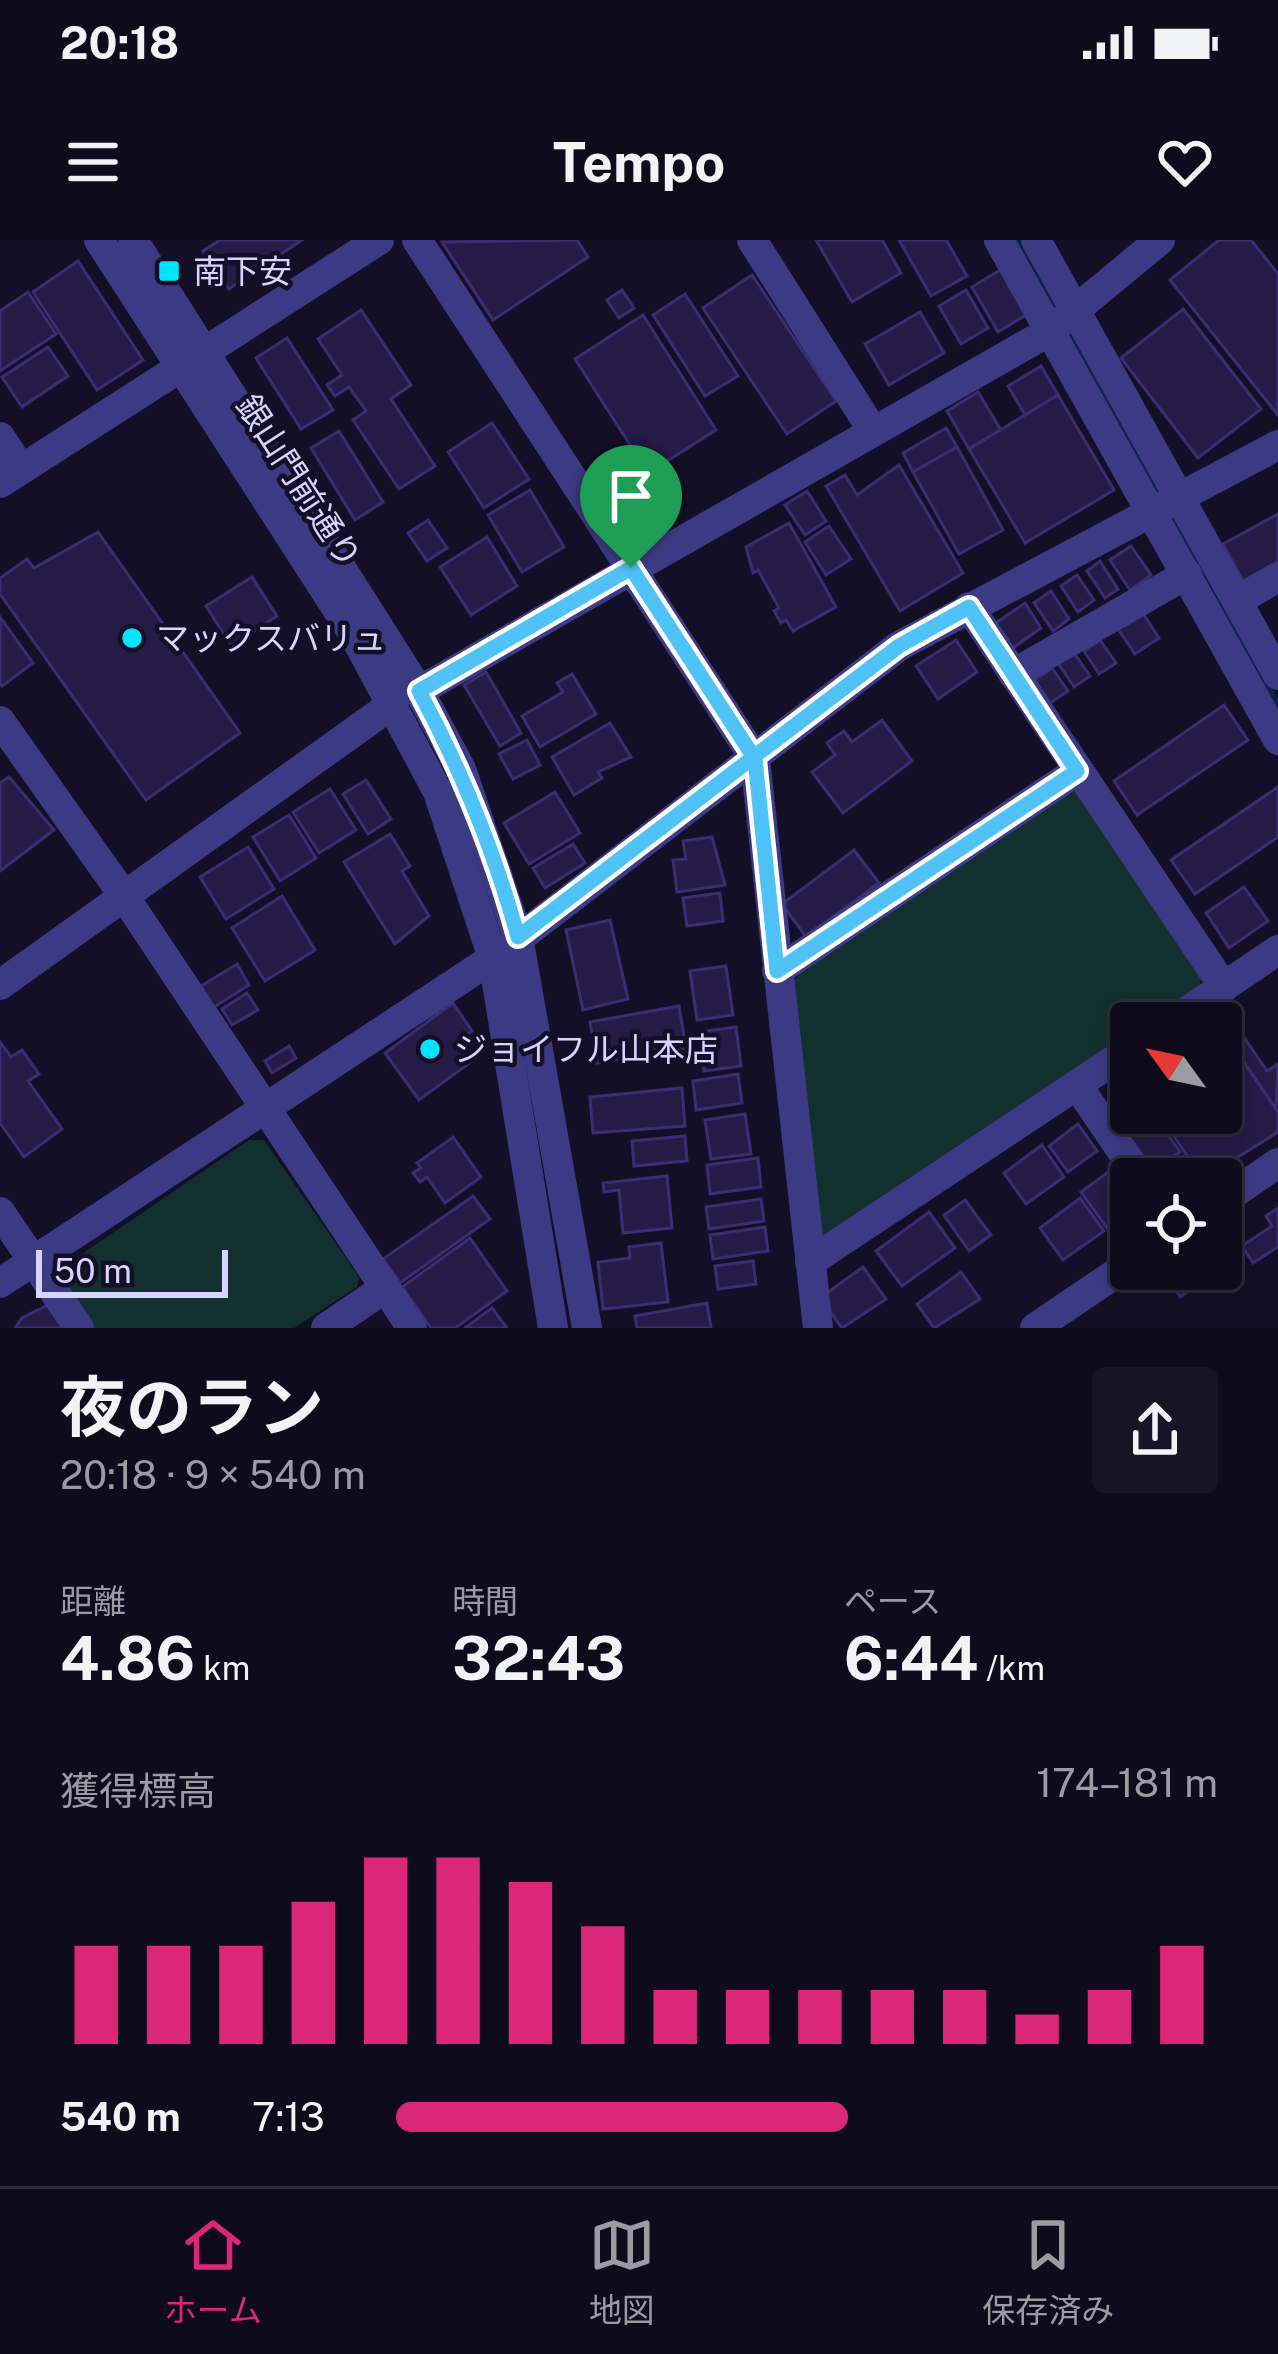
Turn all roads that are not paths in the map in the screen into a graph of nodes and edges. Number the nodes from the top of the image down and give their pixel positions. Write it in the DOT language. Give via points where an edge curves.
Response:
graph roads {
  1 [pos="99,240"];
  2 [pos="133,240"];
  3 [pos="379,240"];
  4 [pos="417,240"];
  5 [pos="752,240"];
  6 [pos="999,240"];
  7 [pos="1036,240"];
  8 [pos="1160,240"];
  9 [pos="1076,313"];
  10 [pos="1050,331"];
  11 [pos="194,360"];
  12 [pos="873,431"];
  13 [pos="0,437"];
  14 [pos="1278,445"];
  15 [pos="11,476"];
  16 [pos="1167,505"];
  17 [pos="631,568"];
  18 [pos="1187,574"];
  19 [pos="1278,578"];
  20 [pos="1237,601"];
  21 [pos="969,607"];
  22 [pos="1013,674"];
  23 [pos="1278,675"];
  24 [pos="406,697"];
  25 [pos="0,722"];
  26 [pos="1278,740"];
  27 [pos="755,759"];
  28 [pos="1077,771"];
  29 [pos="122,893"];
  30 [pos="518,937"];
  31 [pos="1278,950"];
  32 [pos="493,958"];
  33 [pos="777,971"];
  34 [pos="0,985"];
  35 [pos="1224,987"];
  36 [pos="1202,1002"];
  37 [pos="1110,1063"];
  38 [pos="1077,1084"];
  39 [pos="267,1107"];
  40 [pos="1127,1158"];
  41 [pos="1278,1163"];
  42 [pos="1242,1188"];
  43 [pos="0,1212"];
  44 [pos="33,1261"];
  45 [pos="811,1262"];
  46 [pos="1110,1277"];
  47 [pos="0,1283"];
  48 [pos="385,1288"];
  49 [pos="80,1328"];
  50 [pos="326,1328"];
  51 [pos="412,1328"];
  52 [pos="553,1328"];
  53 [pos="587,1328"];
  54 [pos="818,1328"];
  55 [pos="1035,1328"];
  1 -- 11 [label="street, 銀山門前通り"];
  2 -- 11 [label="street, 銀山門前通り"];
  3 -- 11 [label="street"];
  4 -- 17 [label="street"];
  5 -- 12 [label="street"];
  6 -- 10 [label="street"];
  7 -- 9 [label="street"];
  8 -- 9 [label="street"];
  9 -- 10 [label="street"];
  9 -- 16 [label="street"];
  10 -- 12 [label="street"];
  10 -- 16 [label="street"];
  11 -- 15 [label="street"];
  11 -- 24 [label="street, 銀山門前通り"];
  12 -- 17 [label="street"];
  13 -- 15 [label="street"];
  14 -- 16 [label="street"];
  16 -- 18 [label="street"];
  16 -- 20 [label="street"];
  16 -- 21 [label="street"];
  17 -- 24 [label="street"];
  17 -- 27 [label="street"];
  18 -- 22 [label="street"];
  18 -- 26 [label="street"];
  19 -- 20 [label="street"];
  20 -- 23 [label="street"];
  21 -- 22 [label="street"];
  21 -- 27 [label="street" via="899,646"];
  22 -- 28 [label="street"];
  24 -- 29 [label="street"];
  24 -- 30 [label="street, 銀山門前通り" via="461,769"];
  24 -- 32 [label="street, 銀山門前通り"];
  25 -- 29 [label="street"];
  27 -- 30 [label="street"];
  27 -- 33 [label="street"];
  28 -- 33 [label="street"];
  28 -- 35 [label="street"];
  29 -- 34 [label="street"];
  29 -- 39 [label="street"];
  30 -- 32 [label="street"];
  30 -- 53 [label="street, 銀山門前通り"];
  31 -- 35 [label="street"];
  32 -- 39 [label="street"];
  32 -- 52 [label="street, 銀山門前通り"];
  33 -- 45 [label="street"];
  35 -- 36 [label="street"];
  37 -- 38 [label="street"];
  38 -- 40 [label="street"];
  38 -- 45 [label="street"];
  39 -- 44 [label="street"];
  39 -- 48 [label="street"];
  41 -- 42 [label="street"];
  43 -- 44 [label="street"];
  44 -- 47 [label="street"];
  44 -- 49 [label="street"];
  45 -- 54 [label="street"];
  46 -- 55 [label="street"];
  48 -- 50 [label="street"];
  48 -- 51 [label="street"];
}
